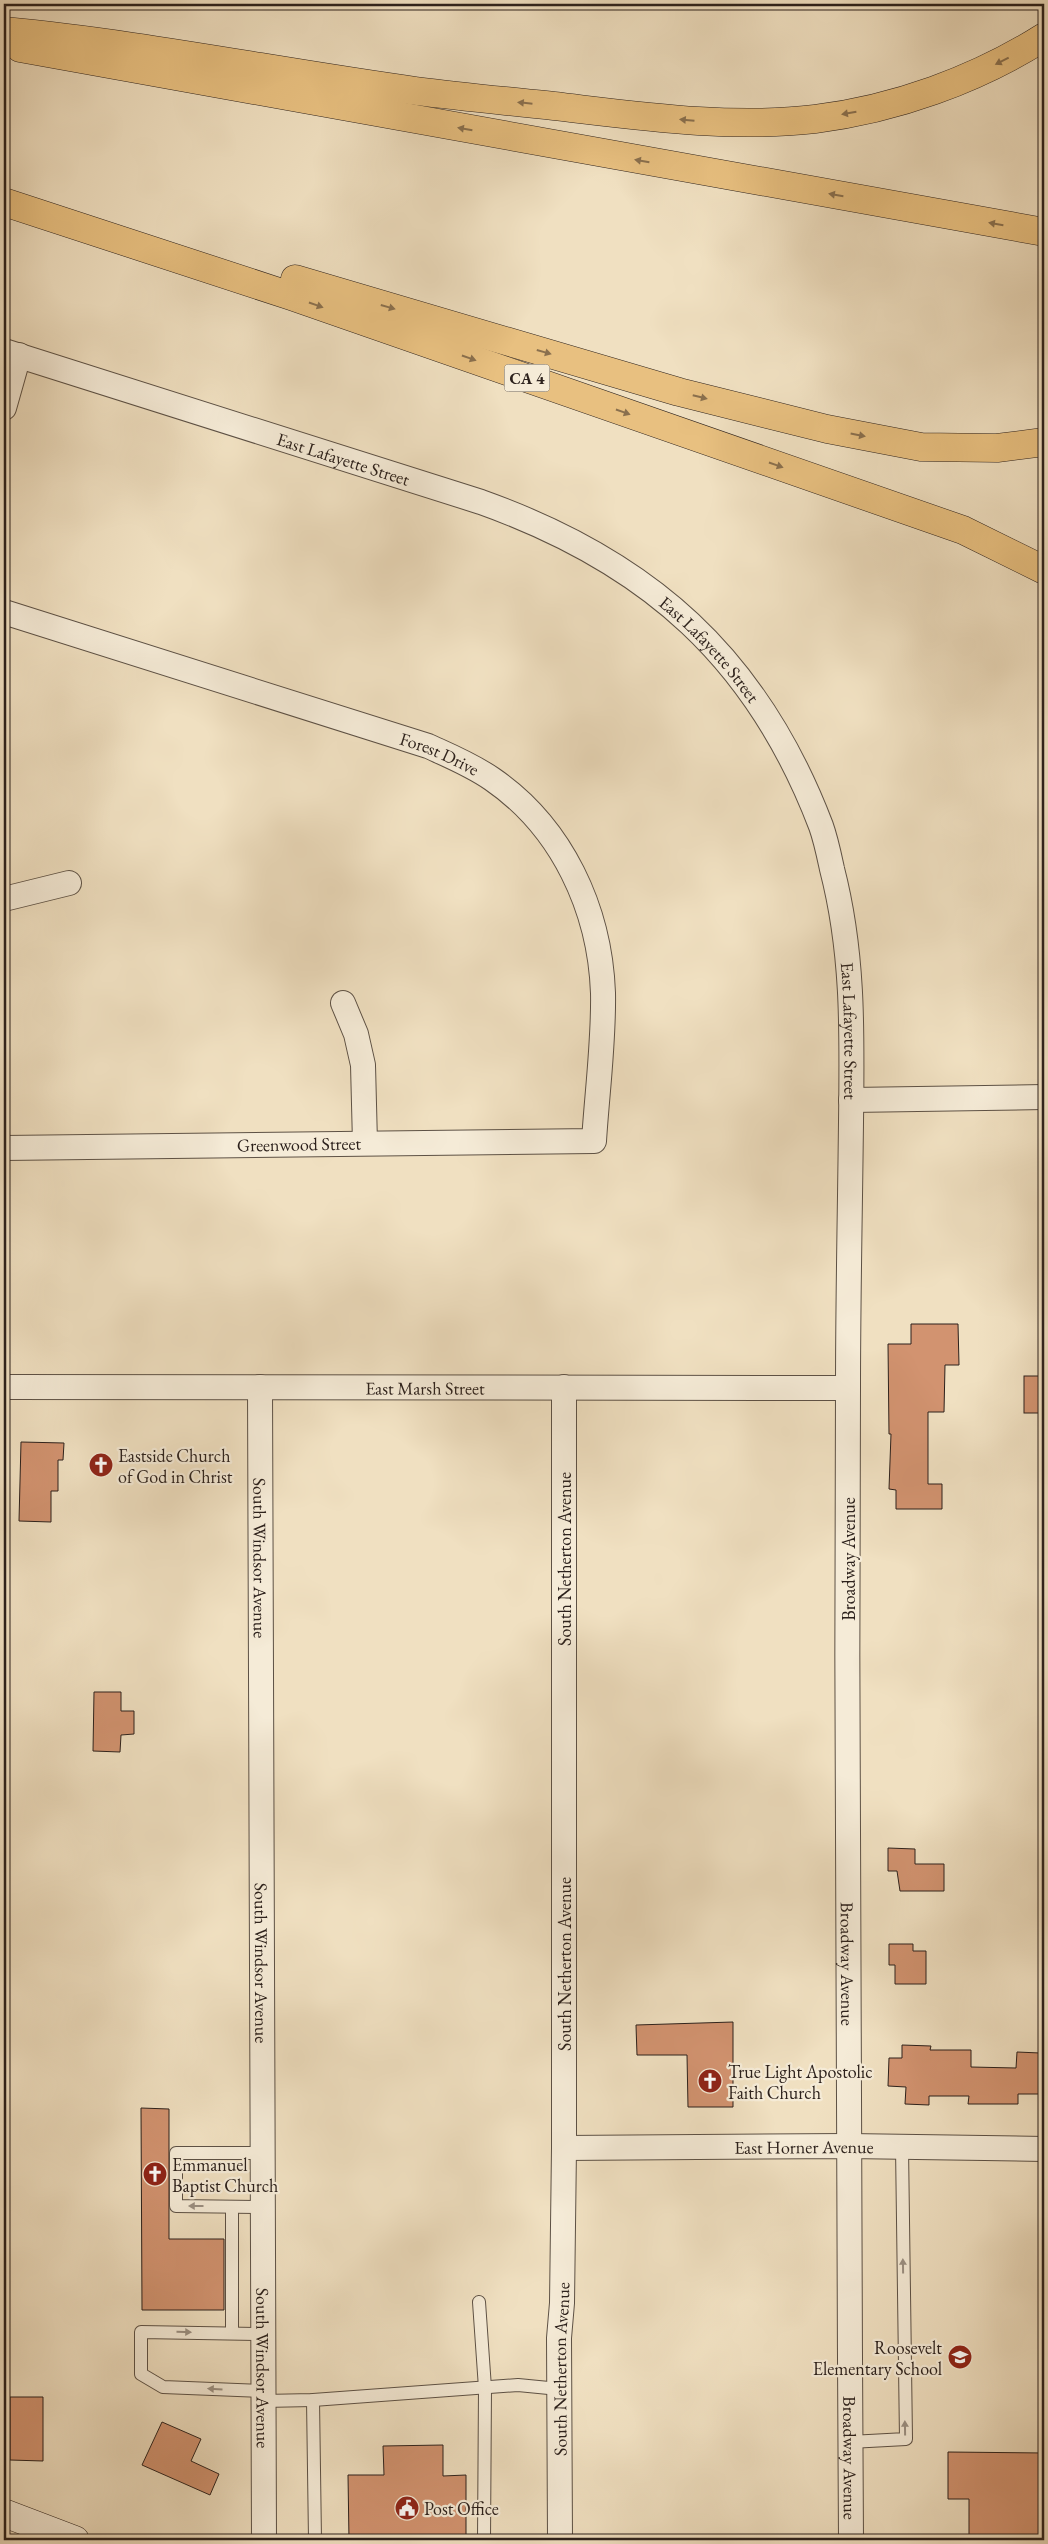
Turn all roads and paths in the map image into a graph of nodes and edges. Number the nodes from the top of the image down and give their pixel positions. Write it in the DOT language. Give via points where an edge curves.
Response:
graph roads {
  1 [pos="4,31"];
  2 [pos="1044,37"];
  3 [pos="4,44"];
  4 [pos="4,201"];
  5 [pos="1044,232"];
  6 [pos="11,353"];
  7 [pos="4,408"];
  8 [pos="1044,442"];
  9 [pos="1044,570"];
  10 [pos="4,612"];
  11 [pos="68,883"];
  12 [pos="4,899"];
  13 [pos="343,1003"];
  14 [pos="1044,1097"];
  15 [pos="851,1100"];
  16 [pos="594,1141"];
  17 [pos="365,1142"];
  18 [pos="4,1148"];
  19 [pos="4,1387"];
  20 [pos="260,1387"];
  21 [pos="564,1387"];
  22 [pos="848,1388"];
  23 [pos="849,2146"];
  24 [pos="902,2147"];
  25 [pos="564,2148"];
  26 [pos="1044,2149"];
  27 [pos="263,2153"];
  28 [pos="232,2207"];
  29 [pos="263,2207"];
  30 [pos="479,2302"];
  31 [pos="232,2333"];
  32 [pos="263,2334"];
  33 [pos="485,2388"];
  34 [pos="559,2389"];
  35 [pos="264,2396"];
  36 [pos="313,2400"];
  37 [pos="850,2442"];
  38 [pos="4,2513"];
  39 [pos="75,2540"];
  40 [pos="264,2540"];
  41 [pos="315,2540"];
  42 [pos="484,2540"];
  43 [pos="560,2540"];
  44 [pos="851,2540"];
  2 -- 1 [label="highway, one-way" via="979,72 916,97 863,111 762,123 652,117 417,91 84,39"];
  5 -- 3 [label="highway, one-way" via="89,62"];
  4 -- 8 [label="highway, one-way" via="293,279 679,392 827,429 922,447 998,448"];
  4 -- 9 [label="highway, CA 4, one-way" via="291,296 963,530"];
  6 -- 7 [label="street"];
  6 -- 15 [label="street, East Lafayette Street" via="530,519 628,572 687,620 742,679 766,714 789,752 823,831 843,913 851,997"];
  10 -- 16 [label="street, Forest Drive" via="428,746 492,779 523,804 544,826 576,877 595,935 603,994"];
  11 -- 12 [label="street"];
  13 -- 17 [label="street" via="356,1034 363,1065"];
  14 -- 15 [label="street"];
  15 -- 22 [label="street, East Lafayette Street"];
  16 -- 17 [label="street, Greenwood Street"];
  17 -- 18 [label="street, Greenwood Street"];
  19 -- 20 [label="street, East Marsh Street"];
  20 -- 21 [label="street, East Marsh Street"];
  20 -- 27 [label="street, South Windsor Avenue"];
  21 -- 22 [label="street, East Marsh Street"];
  21 -- 25 [label="street, South Netherton Avenue"];
  22 -- 23 [label="street, Broadway Avenue"];
  23 -- 24 [label="street, East Horner Avenue"];
  23 -- 25 [label="street, East Horner Avenue"];
  23 -- 37 [label="street, Broadway Avenue"];
  24 -- 26 [label="street, East Horner Avenue"];
  37 -- 24 [label="lane, one-way" via="906,2439"];
  25 -- 34 [label="street, South Netherton Avenue"];
  28 -- 27 [label="lane, one-way" via="176,2206 176,2153"];
  27 -- 29 [label="street, South Windsor Avenue"];
  28 -- 29 [label="lane"];
  28 -- 31 [label="lane"];
  29 -- 32 [label="street, South Windsor Avenue"];
  30 -- 33 [label="lane"];
  31 -- 32 [label="lane"];
  35 -- 31 [label="lane, one-way" via="164,2387 141,2374 142,2332"];
  32 -- 35 [label="street, South Windsor Avenue"];
  33 -- 34 [label="lane"];
  33 -- 36 [label="lane"];
  33 -- 42 [label="lane"];
  34 -- 43 [label="street, South Netherton Avenue"];
  35 -- 36 [label="lane"];
  35 -- 40 [label="street, South Windsor Avenue"];
  36 -- 41 [label="lane"];
  37 -- 44 [label="street, Broadway Avenue"];
  38 -- 39 [label="main road"];
}
